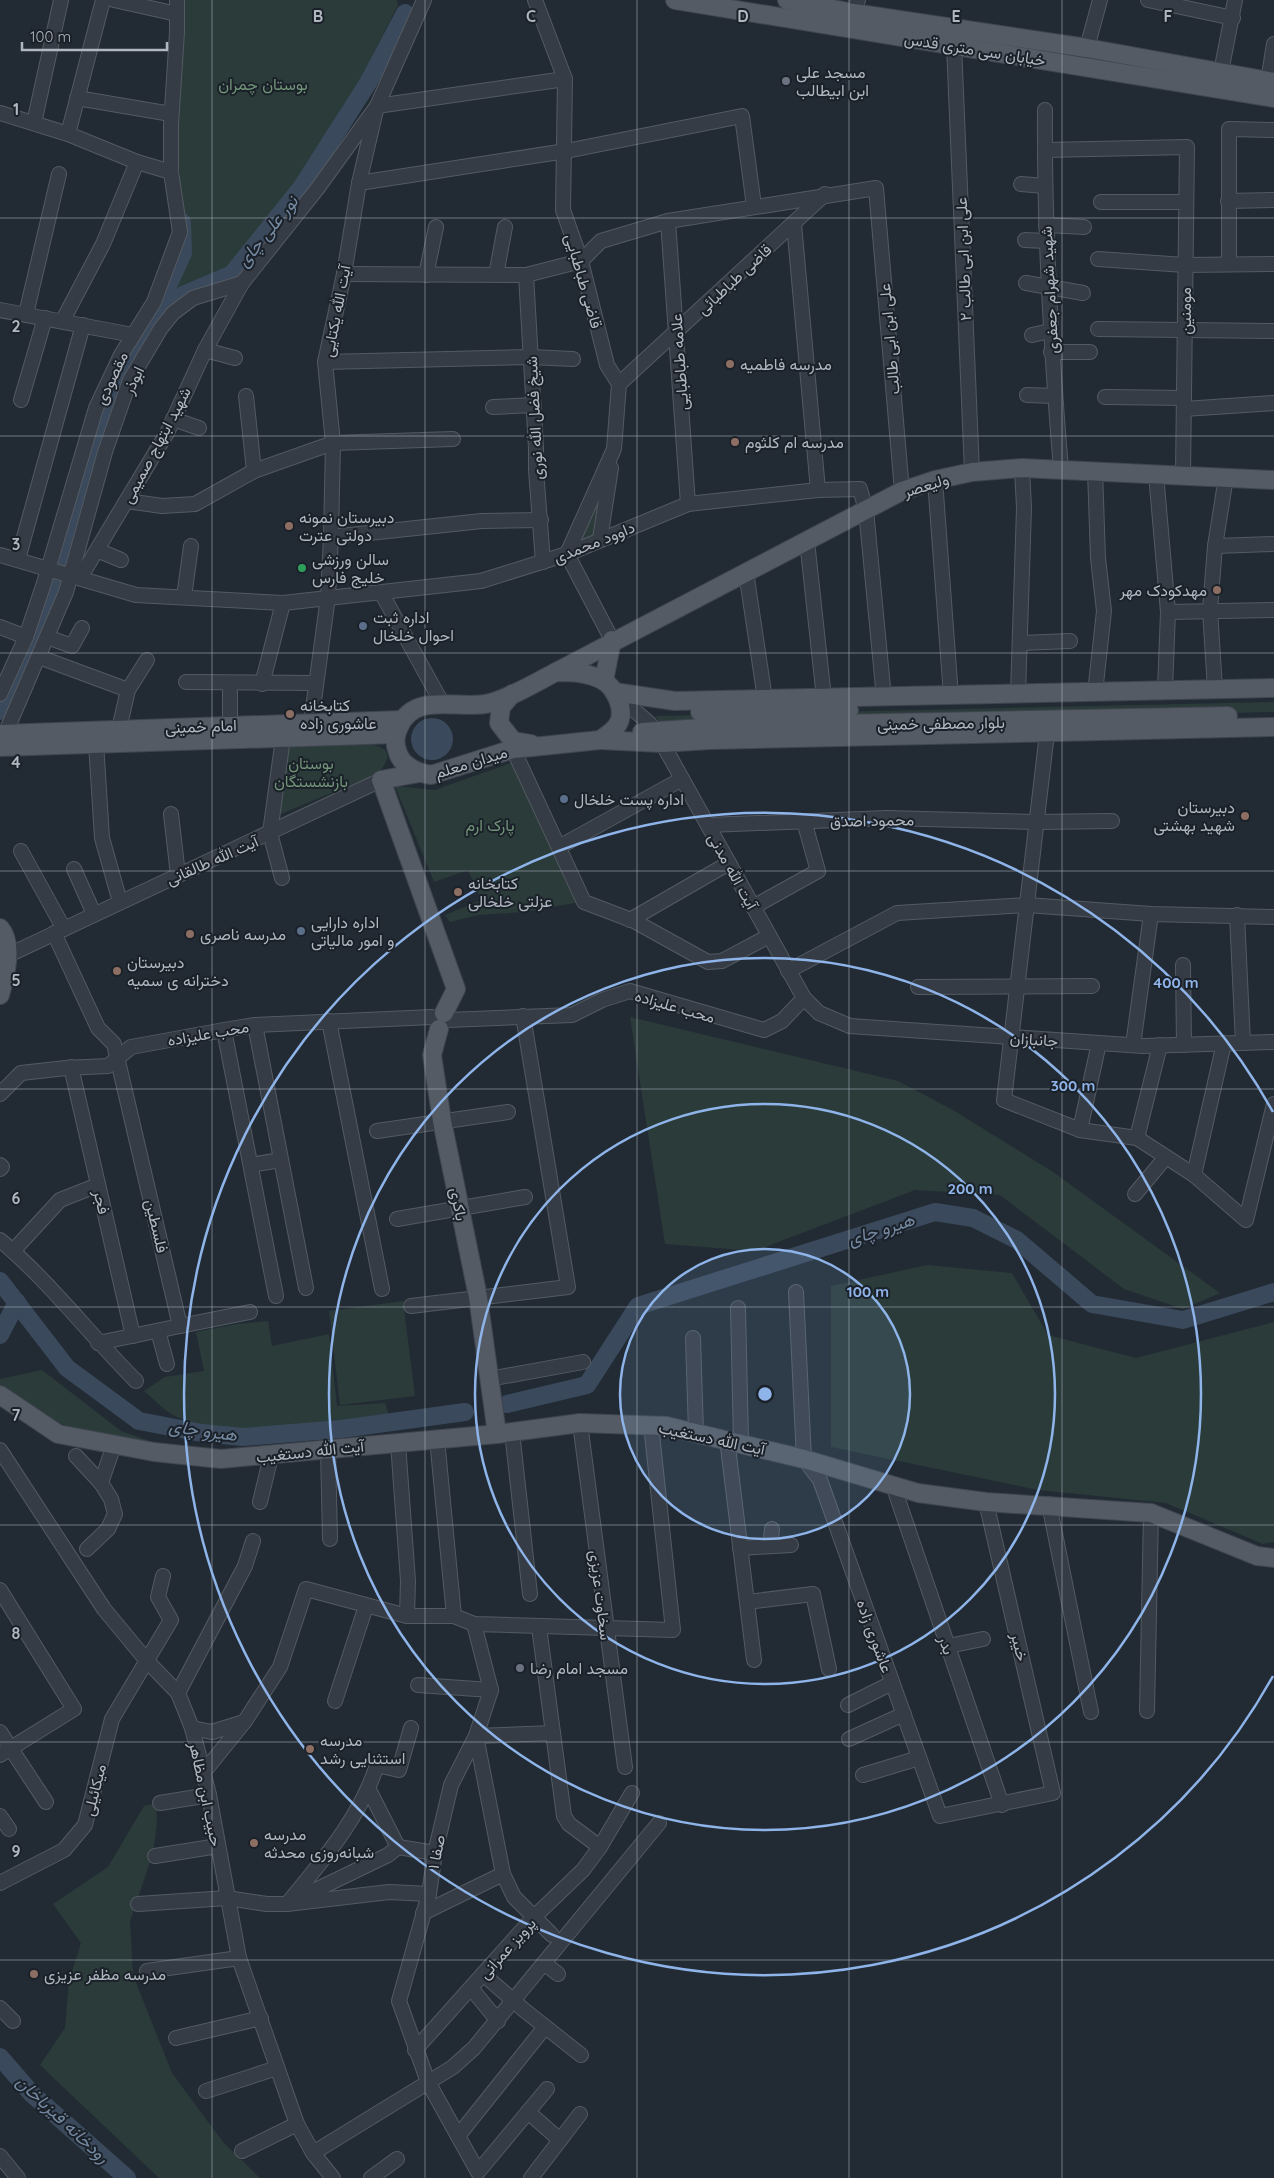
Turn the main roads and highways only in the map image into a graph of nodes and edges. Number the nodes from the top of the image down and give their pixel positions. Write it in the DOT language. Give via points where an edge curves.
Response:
graph roads {
  1 [pos="675,0"];
  2 [pos="798,1"];
  3 [pos="758,6"];
  4 [pos="856,7"];
  5 [pos="1271,81"];
  6 [pos="1274,98"];
  7 [pos="1274,480"];
  8 [pos="612,640"];
  9 [pos="556,672"];
  10 [pos="512,694"];
  11 [pos="616,695"];
  12 [pos="1272,698"];
  13 [pos="399,727"];
  14 [pos="1274,727"];
  15 [pos="604,737"];
  16 [pos="659,737"];
  17 [pos="2,738"];
  18 [pos="540,745"];
  19 [pos="419,773"];
  20 [pos="382,780"];
  21 [pos="0,928"];
  22 [pos="4,958"];
  23 [pos="0,995"];
  24 [pos="2,1402"];
  25 [pos="504,1433"];
  26 [pos="1274,1558"];
  1 -- 3 [label="main road, خیابان سی متری قدس"];
  2 -- 4 [label="main road, خیابان سی متری قدس"];
  3 -- 6 [label="main road, خیابان سی متری قدس" via="954,45"];
  4 -- 5 [label="main road, خیابان سی متری قدس"];
  7 -- 8 [label="main road, ولیعصر" via="1062,468 972,472 935,480 902,491"];
  8 -- 9 [label="main road, ولیعصر"];
  8 -- 11 [label="main road"];
  9 -- 10 [label="main road"];
  9 -- 11 [label="main road" via="588,674"];
  10 -- 13 [label="main road" via="474,706 428,704 414,710"];
  10 -- 18 [label="main road" via="501,707 499,723 503,731 513,741"];
  11 -- 12 [label="main road" via="675,701 1215,689"];
  11 -- 12 [label="main road, بلوار مصطفی خمینی" via="679,712"];
  11 -- 15 [label="main road" via="620,715 618,724"];
  12 -- 16 [label="main road, بلوار مصطفی خمینی" via="733,726"];
  13 -- 17 [label="main road, امام خمینی" via="310,723 230,725"];
  13 -- 17 [label="main road, امام خمینی" via="283,738 96,743"];
  13 -- 19 [label="main road, میدان معلم" via="395,746 400,759"];
  14 -- 16 [label="main road" via="710,740"];
  15 -- 16 [label="main road, میدان معلم"];
  15 -- 18 [label="main road, میدان معلم"];
  18 -- 19 [label="main road, میدان معلم" via="513,749 431,775"];
  19 -- 20 [label="main road, آیت الله طالقانی"];
  20 -- 25 [label="main road, باکری" via="456,989 441,1020 432,1055 442,1121 478,1297 489,1379"];
  21 -- 22 [label="main road" via="4,932"];
  22 -- 23 [label="main road"];
  24 -- 25 [label="main road, آیت الله دستغیب" via="58,1434 154,1452 221,1459"];
  25 -- 26 [label="main road, آیت الله دستغیب" via="580,1423 666,1426 804,1458 918,1492 986,1502 1151,1513 1257,1556"];
}
